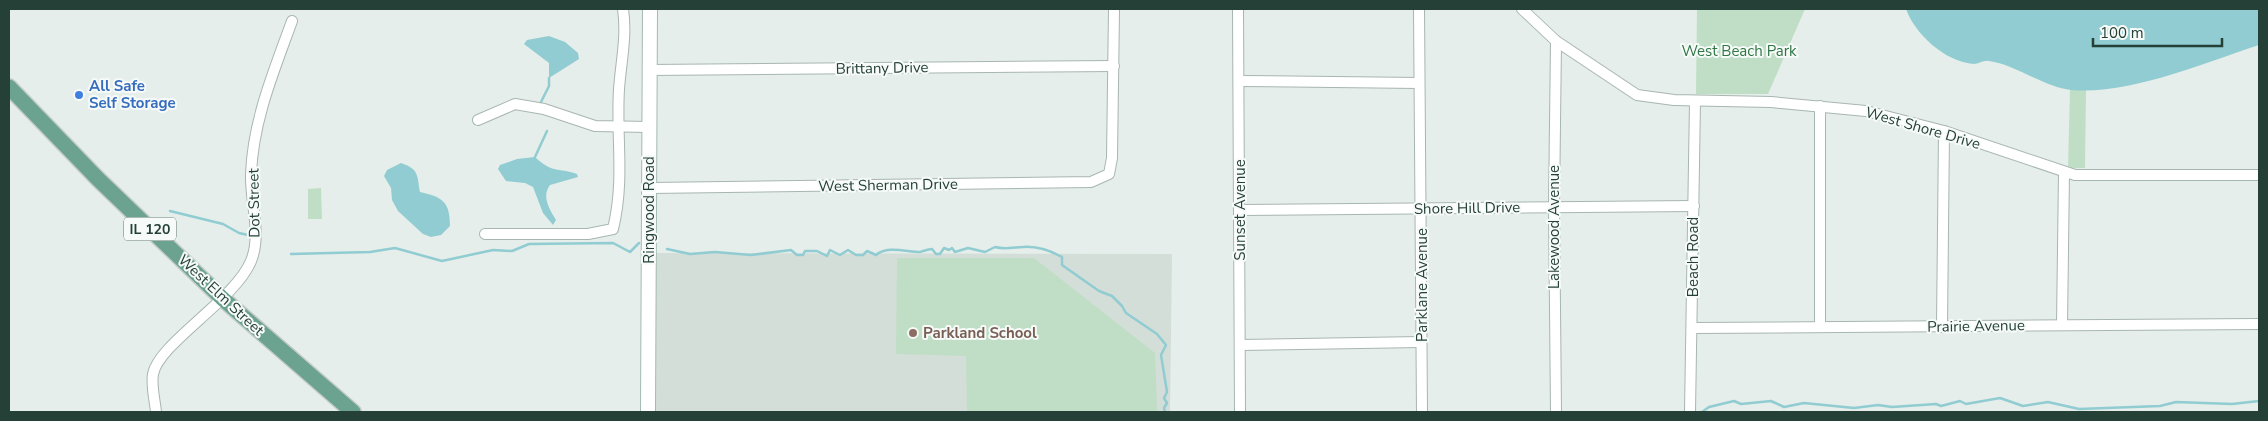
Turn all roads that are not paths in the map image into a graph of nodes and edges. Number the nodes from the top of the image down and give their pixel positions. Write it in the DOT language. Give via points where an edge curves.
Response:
graph roads {
  1 [pos="623,9"];
  2 [pos="650,9"];
  3 [pos="1114,9"];
  4 [pos="1238,9"];
  5 [pos="1419,9"];
  6 [pos="1522,9"];
  7 [pos="292,21"];
  8 [pos="1556,41"];
  9 [pos="1114,66"];
  10 [pos="649,70"];
  11 [pos="1239,81"];
  12 [pos="1419,83"];
  13 [pos="9,87"];
  14 [pos="1695,101"];
  15 [pos="1820,106"];
  16 [pos="478,120"];
  17 [pos="619,126"];
  18 [pos="648,127"];
  19 [pos="1944,131"];
  20 [pos="2064,173"];
  21 [pos="2259,175"];
  22 [pos="650,188"];
  23 [pos="1554,206"];
  24 [pos="1694,206"];
  25 [pos="1240,210"];
  26 [pos="1422,210"];
  27 [pos="485,234"];
  28 [pos="223,299"];
  29 [pos="2259,324"];
  30 [pos="2062,325"];
  31 [pos="1942,326"];
  32 [pos="1820,327"];
  33 [pos="1693,328"];
  34 [pos="1421,342"];
  35 [pos="1240,345"];
  36 [pos="156,412"];
  37 [pos="353,412"];
  38 [pos="648,412"];
  39 [pos="1240,412"];
  40 [pos="1422,412"];
  41 [pos="1556,412"];
  42 [pos="1690,412"];
  1 -- 17 [label="street"];
  2 -- 10 [label="street, Ringwood Road"];
  3 -- 9 [label="street"];
  4 -- 11 [label="street, Sunset Avenue"];
  5 -- 12 [label="street, Parklane Avenue"];
  6 -- 8 [label="street, West Shore Drive"];
  7 -- 28 [label="street, Dot Street" via="259,114 251,174 254,252 248,267"];
  8 -- 14 [label="street, West Shore Drive" via="1636,95"];
  8 -- 23 [label="street, Lakewood Avenue"];
  9 -- 10 [label="street, Brittany Drive"];
  9 -- 22 [label="street, West Sherman Drive" via="1109,174 1092,182"];
  10 -- 18 [label="street, Ringwood Road"];
  11 -- 12 [label="street"];
  11 -- 25 [label="street, Sunset Avenue"];
  12 -- 26 [label="street, Parklane Avenue"];
  13 -- 28 [label="main road, West Elm Street / IL 120" via="98,179"];
  14 -- 15 [label="street, West Shore Drive"];
  14 -- 24 [label="street, Beach Road"];
  15 -- 19 [label="street, West Shore Drive" via="1866,111"];
  15 -- 32 [label="street"];
  16 -- 17 [label="street" via="515,104 544,109 595,126"];
  17 -- 18 [label="street"];
  17 -- 27 [label="street" via="621,179 613,229 588,234"];
  18 -- 22 [label="street, Ringwood Road"];
  19 -- 20 [label="street, West Shore Drive"];
  19 -- 31 [label="street"];
  20 -- 21 [label="street, West Shore Drive"];
  20 -- 30 [label="street"];
  22 -- 38 [label="street, Ringwood Road"];
  23 -- 24 [label="street, Shore Hill Drive"];
  23 -- 26 [label="street, Shore Hill Drive"];
  23 -- 41 [label="street, Lakewood Avenue"];
  24 -- 33 [label="street, Beach Road"];
  25 -- 26 [label="street, Shore Hill Drive"];
  25 -- 35 [label="street, Sunset Avenue"];
  26 -- 34 [label="street, Parklane Avenue"];
  28 -- 36 [label="street, Dot Street" via="162,356 153,374"];
  28 -- 37 [label="main road, West Elm Street / IL 120"];
  29 -- 30 [label="street, Prairie Avenue"];
  30 -- 31 [label="street, Prairie Avenue"];
  31 -- 32 [label="street, Prairie Avenue"];
  32 -- 33 [label="street, Prairie Avenue"];
  33 -- 42 [label="street, Beach Road"];
  34 -- 35 [label="street"];
  34 -- 40 [label="street, Parklane Avenue"];
  35 -- 39 [label="street, Sunset Avenue"];
}
